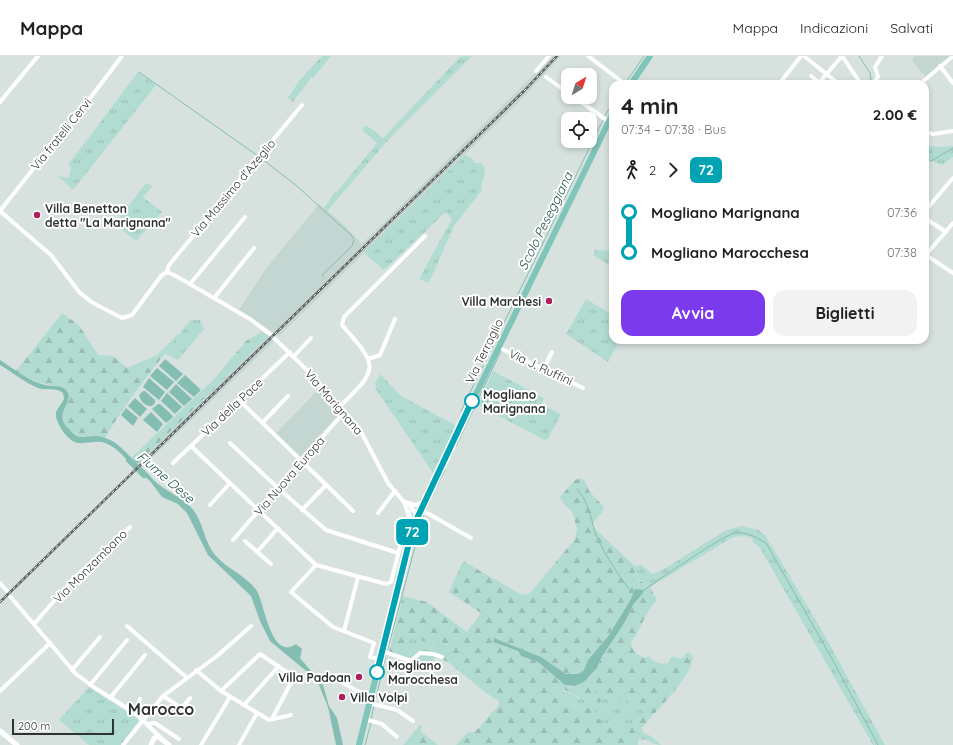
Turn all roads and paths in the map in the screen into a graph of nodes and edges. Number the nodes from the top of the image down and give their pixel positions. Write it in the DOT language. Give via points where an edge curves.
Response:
graph roads {
  1 [pos="38,56"];
  2 [pos="122,56"];
  3 [pos="549,56"];
  4 [pos="588,56"];
  5 [pos="650,56"];
  6 [pos="803,56"];
  7 [pos="842,56"];
  8 [pos="882,56"];
  9 [pos="953,56"];
  10 [pos="810,58"];
  11 [pos="940,66"];
  12 [pos="536,71"];
  13 [pos="827,74"];
  14 [pos="811,76"];
  15 [pos="546,77"];
  16 [pos="620,80"];
  17 [pos="633,80"];
  18 [pos="782,80"];
  19 [pos="816,80"];
  20 [pos="822,80"];
  21 [pos="835,80"];
  22 [pos="857,80"];
  23 [pos="876,80"];
  24 [pos="924,80"];
  25 [pos="953,83"];
  26 [pos="561,88"];
  27 [pos="0,102"];
  28 [pos="584,104"];
  29 [pos="302,105"];
  30 [pos="609,116"];
  31 [pos="606,119"];
  32 [pos="953,131"];
  33 [pos="929,133"];
  34 [pos="953,178"];
  35 [pos="929,206"];
  36 [pos="0,211"];
  37 [pos="245,216"];
  38 [pos="929,221"];
  39 [pos="953,223"];
  40 [pos="946,232"];
  41 [pos="425,236"];
  42 [pos="254,248"];
  43 [pos="929,251"];
  44 [pos="929,258"];
  45 [pos="167,272"];
  46 [pos="953,273"];
  47 [pos="190,284"];
  48 [pos="214,298"];
  49 [pos="395,319"];
  50 [pos="270,334"];
  51 [pos="274,338"];
  52 [pos="311,338"];
  53 [pos="498,347"];
  54 [pos="552,352"];
  55 [pos="290,354"];
  56 [pos="368,359"];
  57 [pos="544,368"];
  58 [pos="583,388"];
  59 [pos="288,396"];
  60 [pos="239,400"];
  61 [pos="340,406"];
  62 [pos="345,412"];
  63 [pos="262,422"];
  64 [pos="230,443"];
  65 [pos="191,446"];
  66 [pos="302,461"];
  67 [pos="173,462"];
  68 [pos="230,482"];
  69 [pos="326,484"];
  70 [pos="278,488"];
  71 [pos="395,491"];
  72 [pos="424,501"];
  73 [pos="406,502"];
  74 [pos="210,505"];
  75 [pos="259,510"];
  76 [pos="302,510"];
  77 [pos="353,511"];
  78 [pos="409,512"];
  79 [pos="421,512"];
  80 [pos="378,513"];
  81 [pos="130,527"];
  82 [pos="413,527"];
  83 [pos="278,528"];
  84 [pos="471,538"];
  85 [pos="233,540"];
  86 [pos="245,541"];
  87 [pos="257,552"];
  88 [pos="398,553"];
  89 [pos="271,564"];
  90 [pos="316,565"];
  91 [pos="358,576"];
  92 [pos="0,583"];
  93 [pos="34,624"];
  94 [pos="127,626"];
  95 [pos="251,626"];
  96 [pos="344,631"];
  97 [pos="100,637"];
  98 [pos="126,640"];
  99 [pos="50,643"];
  100 [pos="385,652"];
  101 [pos="145,654"];
  102 [pos="442,657"];
  103 [pos="378,659"];
  104 [pos="279,666"];
  105 [pos="72,670"];
  106 [pos="196,670"];
  107 [pos="186,677"];
  108 [pos="341,682"];
  109 [pos="90,685"];
  110 [pos="0,691"];
  111 [pos="221,691"];
  112 [pos="164,696"];
  113 [pos="230,697"];
  114 [pos="110,698"];
  115 [pos="140,698"];
  116 [pos="190,698"];
  117 [pos="372,703"];
  118 [pos="244,705"];
  119 [pos="135,713"];
  120 [pos="258,713"];
  121 [pos="291,715"];
  122 [pos="272,719"];
  123 [pos="369,720"];
  124 [pos="413,721"];
  125 [pos="145,722"];
  126 [pos="150,729"];
  127 [pos="0,731"];
  128 [pos="397,736"];
  129 [pos="179,739"];
  130 [pos="165,742"];
  131 [pos="151,744"];
  132 [pos="17,745"];
  133 [pos="123,745"];
  134 [pos="201,745"];
  135 [pos="239,745"];
  136 [pos="359,745"];
  1 -- 27 [label="street"];
  2 -- 36 [label="street, Via fratelli Cervi" via="44,159 37,164"];
  3 -- 12 [label="street"];
  4 -- 16 [label="street"];
  5 -- 17 [label="main road"];
  6 -- 10 [label="street"];
  6 -- 18 [label="street"];
  7 -- 13 [label="street"];
  7 -- 22 [label="street"];
  8 -- 23 [label="street" via="875,67 878,77"];
  9 -- 11 [label="street"];
  10 -- 13 [label="street"];
  11 -- 24 [label="street"];
  11 -- 25 [label="street"];
  13 -- 20 [label="street"];
  13 -- 21 [label="street"];
  14 -- 19 [label="street"];
  15 -- 26 [label="street"];
  28 -- 31 [label="street"];
  29 -- 45 [label="street, Via Massimo d'Azeglio" via="169,265"];
  30 -- 31 [label="main road, Via Terraglio"];
  31 -- 53 [label="main road, Via Terraglio"];
  32 -- 33 [label="street"];
  34 -- 35 [label="street"];
  36 -- 45 [label="street" via="50,255 80,293 122,318 132,315 161,276"];
  37 -- 47 [label="street"];
  38 -- 40 [label="street"];
  39 -- 40 [label="street"];
  40 -- 43 [label="street"];
  41 -- 56 [label="street" via="344,318 342,325 359,343"];
  42 -- 48 [label="street"];
  44 -- 46 [label="street"];
  45 -- 47 [label="street"];
  47 -- 48 [label="street"];
  48 -- 50 [label="street" via="250,318"];
  49 -- 56 [label="street" via="380,355"];
  51 -- 55 [label="street, Via Marignana"];
  52 -- 55 [label="street"];
  53 -- 57 [label="street, Via J. Ruffini"];
  53 -- 72 [label="main road, Via Terraglio"];
  54 -- 57 [label="street"];
  55 -- 60 [label="street, Via della Pace"];
  55 -- 61 [label="street, Via Marignana"];
  56 -- 61 [label="street" via="370,368 365,381"];
  57 -- 58 [label="street, Via J. Ruffini"];
  59 -- 63 [label="street"];
  60 -- 63 [label="street"];
  60 -- 65 [label="street, Via della Pace"];
  61 -- 62 [label="street, Via Marignana"];
  62 -- 66 [label="street, Via Nuova Europa"];
  62 -- 71 [label="street, Via Marignana" via="359,428"];
  63 -- 66 [label="street"];
  64 -- 70 [label="street"];
  65 -- 67 [label="street, Via della Pace"];
  65 -- 68 [label="street"];
  66 -- 69 [label="street"];
  66 -- 70 [label="street, Via Nuova Europa"];
  68 -- 74 [label="street"];
  68 -- 75 [label="street"];
  69 -- 76 [label="street"];
  69 -- 77 [label="street"];
  70 -- 75 [label="street, Via Nuova Europa"];
  70 -- 76 [label="street"];
  71 -- 73 [label="street, Via Marignana"];
  71 -- 80 [label="street"];
  72 -- 73 [label="street" via="416,505"];
  72 -- 79 [label="main road, Via Terraglio"];
  73 -- 78 [label="street, Via Marignana"];
  73 -- 79 [label="street, Via Marignana"];
  75 -- 83 [label="street"];
  75 -- 85 [label="street, Via Nuova Europa"];
  76 -- 88 [label="street" via="332,533"];
  78 -- 79 [label="street" via="414,516"];
  78 -- 82 [label="street, Via Marignana"];
  78 -- 88 [label="street"];
  79 -- 82 [label="main road, Via Terraglio"];
  79 -- 84 [label="street"];
  81 -- 93 [label="street, Via Monzambano" via="73,579"];
  82 -- 100 [label="main road, Via Terraglio"];
  83 -- 87 [label="street"];
  83 -- 90 [label="street"];
  86 -- 87 [label="street"];
  87 -- 89 [label="street"];
  88 -- 91 [label="street" via="391,582 386,584"];
  90 -- 91 [label="street"];
  90 -- 96 [label="street" via="292,592 333,627"];
  91 -- 96 [label="street"];
  92 -- 93 [label="street"];
  93 -- 99 [label="street"];
  94 -- 107 [label="street"];
  95 -- 106 [label="street" via="217,656"];
  96 -- 103 [label="street" via="374,643 370,656"];
  97 -- 105 [label="street"];
  98 -- 109 [label="street"];
  99 -- 105 [label="street"];
  99 -- 110 [label="street"];
  100 -- 102 [label="street" via="411,660 420,654"];
  100 -- 103 [label="main road, Via Terraglio"];
  101 -- 114 [label="street"];
  103 -- 117 [label="main road, Via Terraglio"];
  104 -- 111 [label="street" via="260,654"];
  104 -- 118 [label="street"];
  104 -- 122 [label="street" via="294,677"];
  105 -- 109 [label="street"];
  106 -- 107 [label="street"];
  106 -- 111 [label="street"];
  107 -- 112 [label="street"];
  108 -- 117 [label="street"];
  109 -- 114 [label="street"];
  111 -- 113 [label="street"];
  112 -- 116 [label="street" via="182,708"];
  112 -- 125 [label="street"];
  113 -- 118 [label="street"];
  113 -- 134 [label="street"];
  114 -- 119 [label="street"];
  115 -- 119 [label="street"];
  117 -- 123 [label="main road, Via Terraglio"];
  117 -- 124 [label="street" via="398,710"];
  118 -- 120 [label="street"];
  119 -- 125 [label="street"];
  120 -- 122 [label="street" via="269,720"];
  120 -- 135 [label="street"];
  121 -- 122 [label="street"];
  123 -- 128 [label="street" via="382,724"];
  123 -- 136 [label="main road, Via Terraglio"];
  125 -- 126 [label="street"];
  125 -- 129 [label="street" via="155,723"];
  125 -- 133 [label="street"];
  126 -- 130 [label="street"];
  126 -- 131 [label="street"];
  127 -- 132 [label="street"];
  130 -- 131 [label="street" via="157,737"];
}
